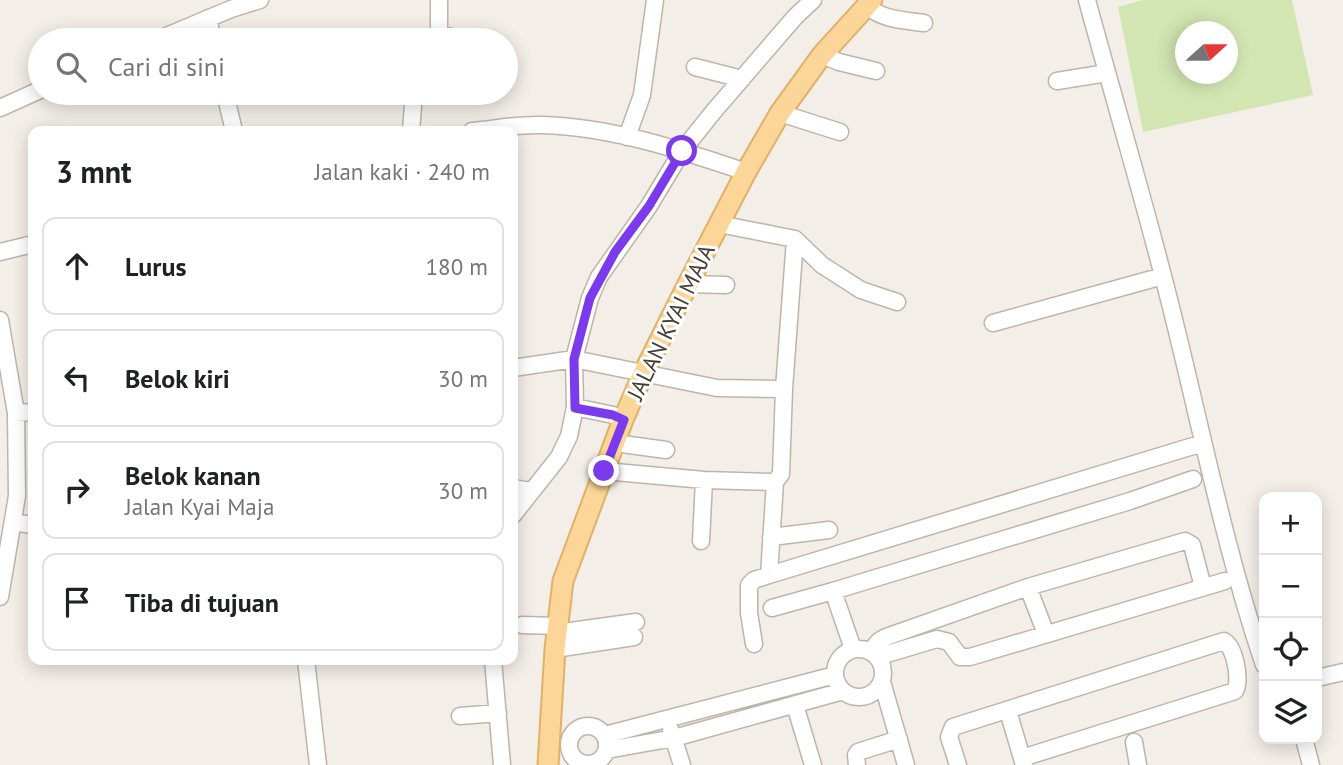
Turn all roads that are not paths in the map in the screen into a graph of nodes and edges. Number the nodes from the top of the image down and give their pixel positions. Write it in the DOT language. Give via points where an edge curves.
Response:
graph roads {
  1 [pos="260,0"];
  2 [pos="439,0"];
  3 [pos="655,0"];
  4 [pos="813,0"];
  5 [pos="1087,0"];
  6 [pos="869,3"];
  7 [pos="208,18"];
  8 [pos="924,23"];
  9 [pos="185,28"];
  10 [pos="210,28"];
  11 [pos="439,28"];
  12 [pos="822,55"];
  13 [pos="695,67"];
  14 [pos="876,71"];
  15 [pos="1107,74"];
  16 [pos="742,79"];
  17 [pos="1056,81"];
  18 [pos="28,95"];
  19 [pos="228,105"];
  20 [pos="413,105"];
  21 [pos="0,108"];
  22 [pos="780,113"];
  23 [pos="233,126"];
  24 [pos="411,126"];
  25 [pos="518,127"];
  26 [pos="840,132"];
  27 [pos="627,137"];
  28 [pos="690,153"];
  29 [pos="746,172"];
  30 [pos="719,224"];
  31 [pos="795,239"];
  32 [pos="28,245"];
  33 [pos="0,252"];
  34 [pos="1163,276"];
  35 [pos="688,284"];
  36 [pos="726,285"];
  37 [pos="897,302"];
  38 [pos="0,320"];
  39 [pos="993,323"];
  40 [pos="583,360"];
  41 [pos="518,367"];
  42 [pos="643,374"];
  43 [pos="784,389"];
  44 [pos="581,408"];
  45 [pos="28,412"];
  46 [pos="16,413"];
  47 [pos="624,420"];
  48 [pos="615,443"];
  49 [pos="1203,443"];
  50 [pos="666,450"];
  51 [pos="604,471"];
  52 [pos="1193,479"];
  53 [pos="704,480"];
  54 [pos="775,482"];
  55 [pos="518,489"];
  56 [pos="531,491"];
  57 [pos="518,508"];
  58 [pos="13,522"];
  59 [pos="28,524"];
  60 [pos="829,530"];
  61 [pos="771,537"];
  62 [pos="701,541"];
  63 [pos="769,575"];
  64 [pos="1224,581"];
  65 [pos="1028,587"];
  66 [pos="1203,587"];
  67 [pos="833,592"];
  68 [pos="0,597"];
  69 [pos="772,608"];
  70 [pos="522,625"];
  71 [pos="635,630"];
  72 [pos="1046,634"];
  73 [pos="556,636"];
  74 [pos="754,644"];
  75 [pos="1259,647"];
  76 [pos="853,649"];
  77 [pos="874,654"];
  78 [pos="307,665"];
  79 [pos="493,665"];
  80 [pos="1343,672"];
  81 [pos="835,675"];
  82 [pos="1322,677"];
  83 [pos="882,682"];
  84 [pos="843,691"];
  85 [pos="795,705"];
  86 [pos="1008,710"];
  87 [pos="498,713"];
  88 [pos="460,716"];
  89 [pos="667,719"];
  90 [pos="674,738"];
  91 [pos="899,738"];
  92 [pos="549,739"];
  93 [pos="1134,742"];
  94 [pos="606,743"];
  95 [pos="1305,744"];
  96 [pos="569,746"];
  97 [pos="1023,762"];
  98 [pos="583,764"];
  99 [pos="318,765"];
  100 [pos="502,765"];
  101 [pos="548,765"];
  102 [pos="682,765"];
  103 [pos="813,765"];
  104 [pos="857,765"];
  105 [pos="906,765"];
  106 [pos="958,765"];
  107 [pos="1138,765"];
  108 [pos="1311,765"];
  1 -- 7 [label="street"];
  2 -- 11 [label="street"];
  3 -- 27 [label="street" via="642,95"];
  4 -- 16 [label="street"];
  5 -- 15 [label="street"];
  6 -- 8 [label="street" via="874,12 887,17"];
  6 -- 12 [label="main road, JALAN KYAI MAJA"];
  7 -- 9 [label="street"];
  7 -- 10 [label="street"];
  12 -- 14 [label="street"];
  12 -- 22 [label="main road, JALAN KYAI MAJA"];
  13 -- 16 [label="street"];
  15 -- 17 [label="street"];
  15 -- 34 [label="street"];
  16 -- 28 [label="street"];
  18 -- 21 [label="street"];
  19 -- 23 [label="street"];
  20 -- 24 [label="street"];
  22 -- 26 [label="street"];
  22 -- 29 [label="main road, JALAN KYAI MAJA"];
  25 -- 27 [label="street" via="543,125"];
  27 -- 28 [label="street"];
  28 -- 29 [label="street"];
  28 -- 40 [label="street" via="599,277 590,298"];
  29 -- 30 [label="main road, JALAN KYAI MAJA"];
  30 -- 31 [label="street"];
  30 -- 35 [label="main road, JALAN KYAI MAJA"];
  31 -- 37 [label="street" via="822,265 861,290"];
  31 -- 43 [label="street"];
  32 -- 33 [label="street"];
  34 -- 39 [label="street"];
  34 -- 49 [label="street"];
  35 -- 36 [label="street"];
  35 -- 42 [label="main road, JALAN KYAI MAJA"];
  38 -- 46 [label="street"];
  40 -- 41 [label="street"];
  40 -- 42 [label="street"];
  40 -- 44 [label="street"];
  42 -- 43 [label="street" via="717,388"];
  42 -- 47 [label="main road, JALAN KYAI MAJA"];
  43 -- 54 [label="street" via="781,474"];
  44 -- 47 [label="street"];
  44 -- 56 [label="street" via="564,450"];
  45 -- 46 [label="street"];
  46 -- 58 [label="street"];
  47 -- 48 [label="main road, JALAN KYAI MAJA"];
  48 -- 50 [label="street"];
  48 -- 51 [label="main road, JALAN KYAI MAJA"];
  49 -- 63 [label="street"];
  49 -- 75 [label="street"];
  51 -- 53 [label="street"];
  51 -- 73 [label="main road, JALAN KYAI MAJA" via="563,581"];
  52 -- 67 [label="street"];
  53 -- 54 [label="street"];
  53 -- 62 [label="street"];
  54 -- 61 [label="street"];
  55 -- 56 [label="street"];
  56 -- 57 [label="street"];
  58 -- 59 [label="street"];
  58 -- 68 [label="street"];
  60 -- 61 [label="street"];
  61 -- 63 [label="street"];
  63 -- 74 [label="street" via="749,585"];
  64 -- 66 [label="street"];
  65 -- 66 [label="street" via="1185,541 1192,545"];
  65 -- 72 [label="street"];
  65 -- 77 [label="street" via="886,637 876,644"];
  66 -- 72 [label="street"];
  67 -- 69 [label="street"];
  67 -- 76 [label="street"];
  70 -- 73 [label="street"];
  71 -- 73 [label="street"];
  72 -- 77 [label="street" via="965,658 949,642 937,639"];
  73 -- 92 [label="main road, JALAN KYAI MAJA"];
  76 -- 77 [label="street"];
  76 -- 81 [label="street" via="839,659"];
  77 -- 83 [label="street" via="882,665"];
  78 -- 99 [label="street"];
  79 -- 87 [label="street"];
  80 -- 82 [label="street"];
  81 -- 84 [label="street"];
  81 -- 89 [label="street"];
  83 -- 84 [label="street" via="865,697"];
  83 -- 91 [label="street"];
  84 -- 85 [label="street"];
  85 -- 90 [label="street"];
  85 -- 103 [label="street"];
  86 -- 97 [label="street"];
  86 -- 97 [label="street" via="1224,640 1232,648 1235,691"];
  86 -- 106 [label="street" via="953,727 949,737"];
  87 -- 88 [label="street"];
  87 -- 100 [label="street"];
  89 -- 90 [label="street"];
  89 -- 94 [label="street"];
  90 -- 94 [label="street"];
  90 -- 102 [label="street"];
  91 -- 104 [label="street" via="858,752"];
  91 -- 105 [label="street"];
  92 -- 96 [label="street"];
  92 -- 101 [label="main road, JALAN KYAI MAJA"];
  93 -- 107 [label="street"];
  94 -- 96 [label="street" via="594,726 579,727"];
  94 -- 98 [label="street" via="597,762"];
  95 -- 108 [label="street"];
  96 -- 98 [label="street" via="573,757"];
}
